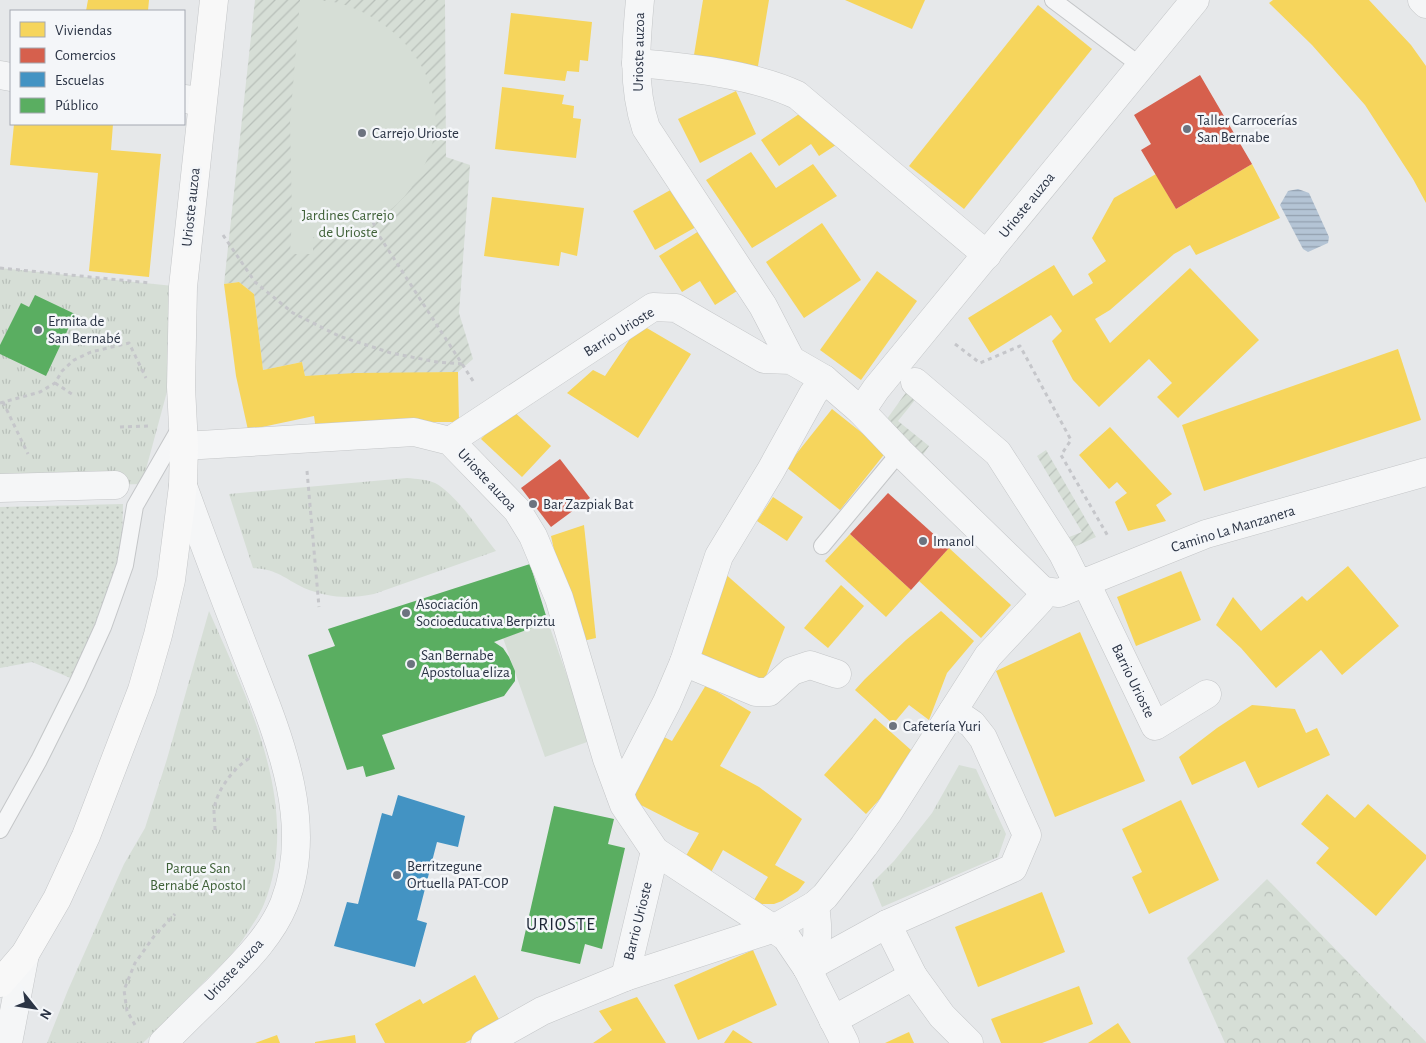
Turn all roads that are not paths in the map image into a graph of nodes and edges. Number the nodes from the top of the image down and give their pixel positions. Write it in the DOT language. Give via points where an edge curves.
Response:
graph roads {
  1 [pos="214,0"];
  2 [pos="640,0"];
  3 [pos="1053,0"];
  4 [pos="1194,0"];
  5 [pos="1422,0"];
  6 [pos="1426,4"];
  7 [pos="636,63"];
  8 [pos="1141,66"];
  9 [pos="193,100"];
  10 [pos="987,255"];
  11 [pos="791,360"];
  12 [pos="824,379"];
  13 [pos="915,382"];
  14 [pos="861,410"];
  15 [pos="184,434"];
  16 [pos="450,441"];
  17 [pos="900,452"];
  18 [pos="1426,472"];
  19 [pos="115,485"];
  20 [pos="183,486"];
  21 [pos="0,488"];
  22 [pos="822,546"];
  23 [pos="1082,583"];
  24 [pos="1043,591"];
  25 [pos="684,662"];
  26 [pos="836,674"];
  27 [pos="1207,694"];
  28 [pos="953,711"];
  29 [pos="620,793"];
  30 [pos="0,830"];
  31 [pos="654,851"];
  32 [pos="815,905"];
  33 [pos="887,924"];
  34 [pos="775,928"];
  35 [pos="25,954"];
  36 [pos="806,968"];
  37 [pos="913,976"];
  38 [pos="625,977"];
  39 [pos="0,983"];
  40 [pos="839,1032"];
  41 [pos="166,1040"];
  42 [pos="8,1043"];
  43 [pos="485,1043"];
  44 [pos="970,1043"];
  1 -- 9 [label="street, Urioste auzoa"];
  2 -- 7 [label="street, Urioste auzoa"];
  3 -- 8 [label="lane"];
  4 -- 8 [label="street, Urioste auzoa"];
  5 -- 6 [label="street"];
  7 -- 10 [label="street" via="745,78 778,86 797,95"];
  7 -- 11 [label="street, Urioste auzoa" via="640,109 646,128 763,306"];
  8 -- 10 [label="street, Urioste auzoa"];
  9 -- 15 [label="street, Urioste auzoa" via="193,188 183,287 181,387"];
  10 -- 14 [label="street, Urioste auzoa"];
  11 -- 12 [label="street, Barrio Urioste"];
  11 -- 16 [label="street, Barrio Urioste" via="764,359 676,308 653,307"];
  12 -- 14 [label="street, Barrio Urioste"];
  12 -- 25 [label="street" via="719,556"];
  13 -- 23 [label="street" via="998,453"];
  14 -- 17 [label="street, Barrio Urioste"];
  15 -- 16 [label="street, Urioste auzoa" via="304,438 414,432"];
  15 -- 20 [label="street, Urioste auzoa"];
  15 -- 30 [label="lane" via="135,506 125,565 99,635 39,760"];
  16 -- 29 [label="street, Urioste auzoa" via="517,510 533,536 559,598"];
  17 -- 22 [label="lane"];
  17 -- 24 [label="street, Barrio Urioste"];
  18 -- 23 [label="street, Camino La Manzanera" via="1206,534"];
  19 -- 21 [label="street"];
  20 -- 35 [label="street, Urioste auzoa" via="170,580 142,690 86,836"];
  20 -- 41 [label="street, Urioste auzoa" via="278,742 293,795 297,843 293,875 283,905 262,942"];
  23 -- 24 [label="street, Camino La Manzanera" via="1059,593"];
  23 -- 27 [label="street, Barrio Urioste" via="1155,726"];
  24 -- 28 [label="street, Barrio Urioste" via="1040,600 988,656"];
  25 -- 26 [label="street" via="756,692 769,692 792,671 810,665"];
  25 -- 29 [label="street"];
  28 -- 32 [label="street, Barrio Urioste" via="889,811 826,896"];
  28 -- 33 [label="street" via="972,724 983,738 1027,835 1013,868"];
  29 -- 31 [label="street, Urioste auzoa" via="624,805"];
  31 -- 34 [label="street"];
  31 -- 38 [label="street, Barrio Urioste"];
  32 -- 34 [label="street, Barrio Urioste"];
  32 -- 36 [label="street" via="817,945"];
  33 -- 36 [label="street"];
  33 -- 37 [label="street"];
  34 -- 36 [label="street" via="786,937"];
  34 -- 38 [label="street, Barrio Urioste"];
  35 -- 39 [label="street, Urioste auzoa"];
  35 -- 42 [label="street, Urioste auzoa"];
  36 -- 40 [label="street"];
  37 -- 40 [label="street"];
  37 -- 44 [label="street" via="942,1016"];
  38 -- 43 [label="street" via="542,1011"];
}
